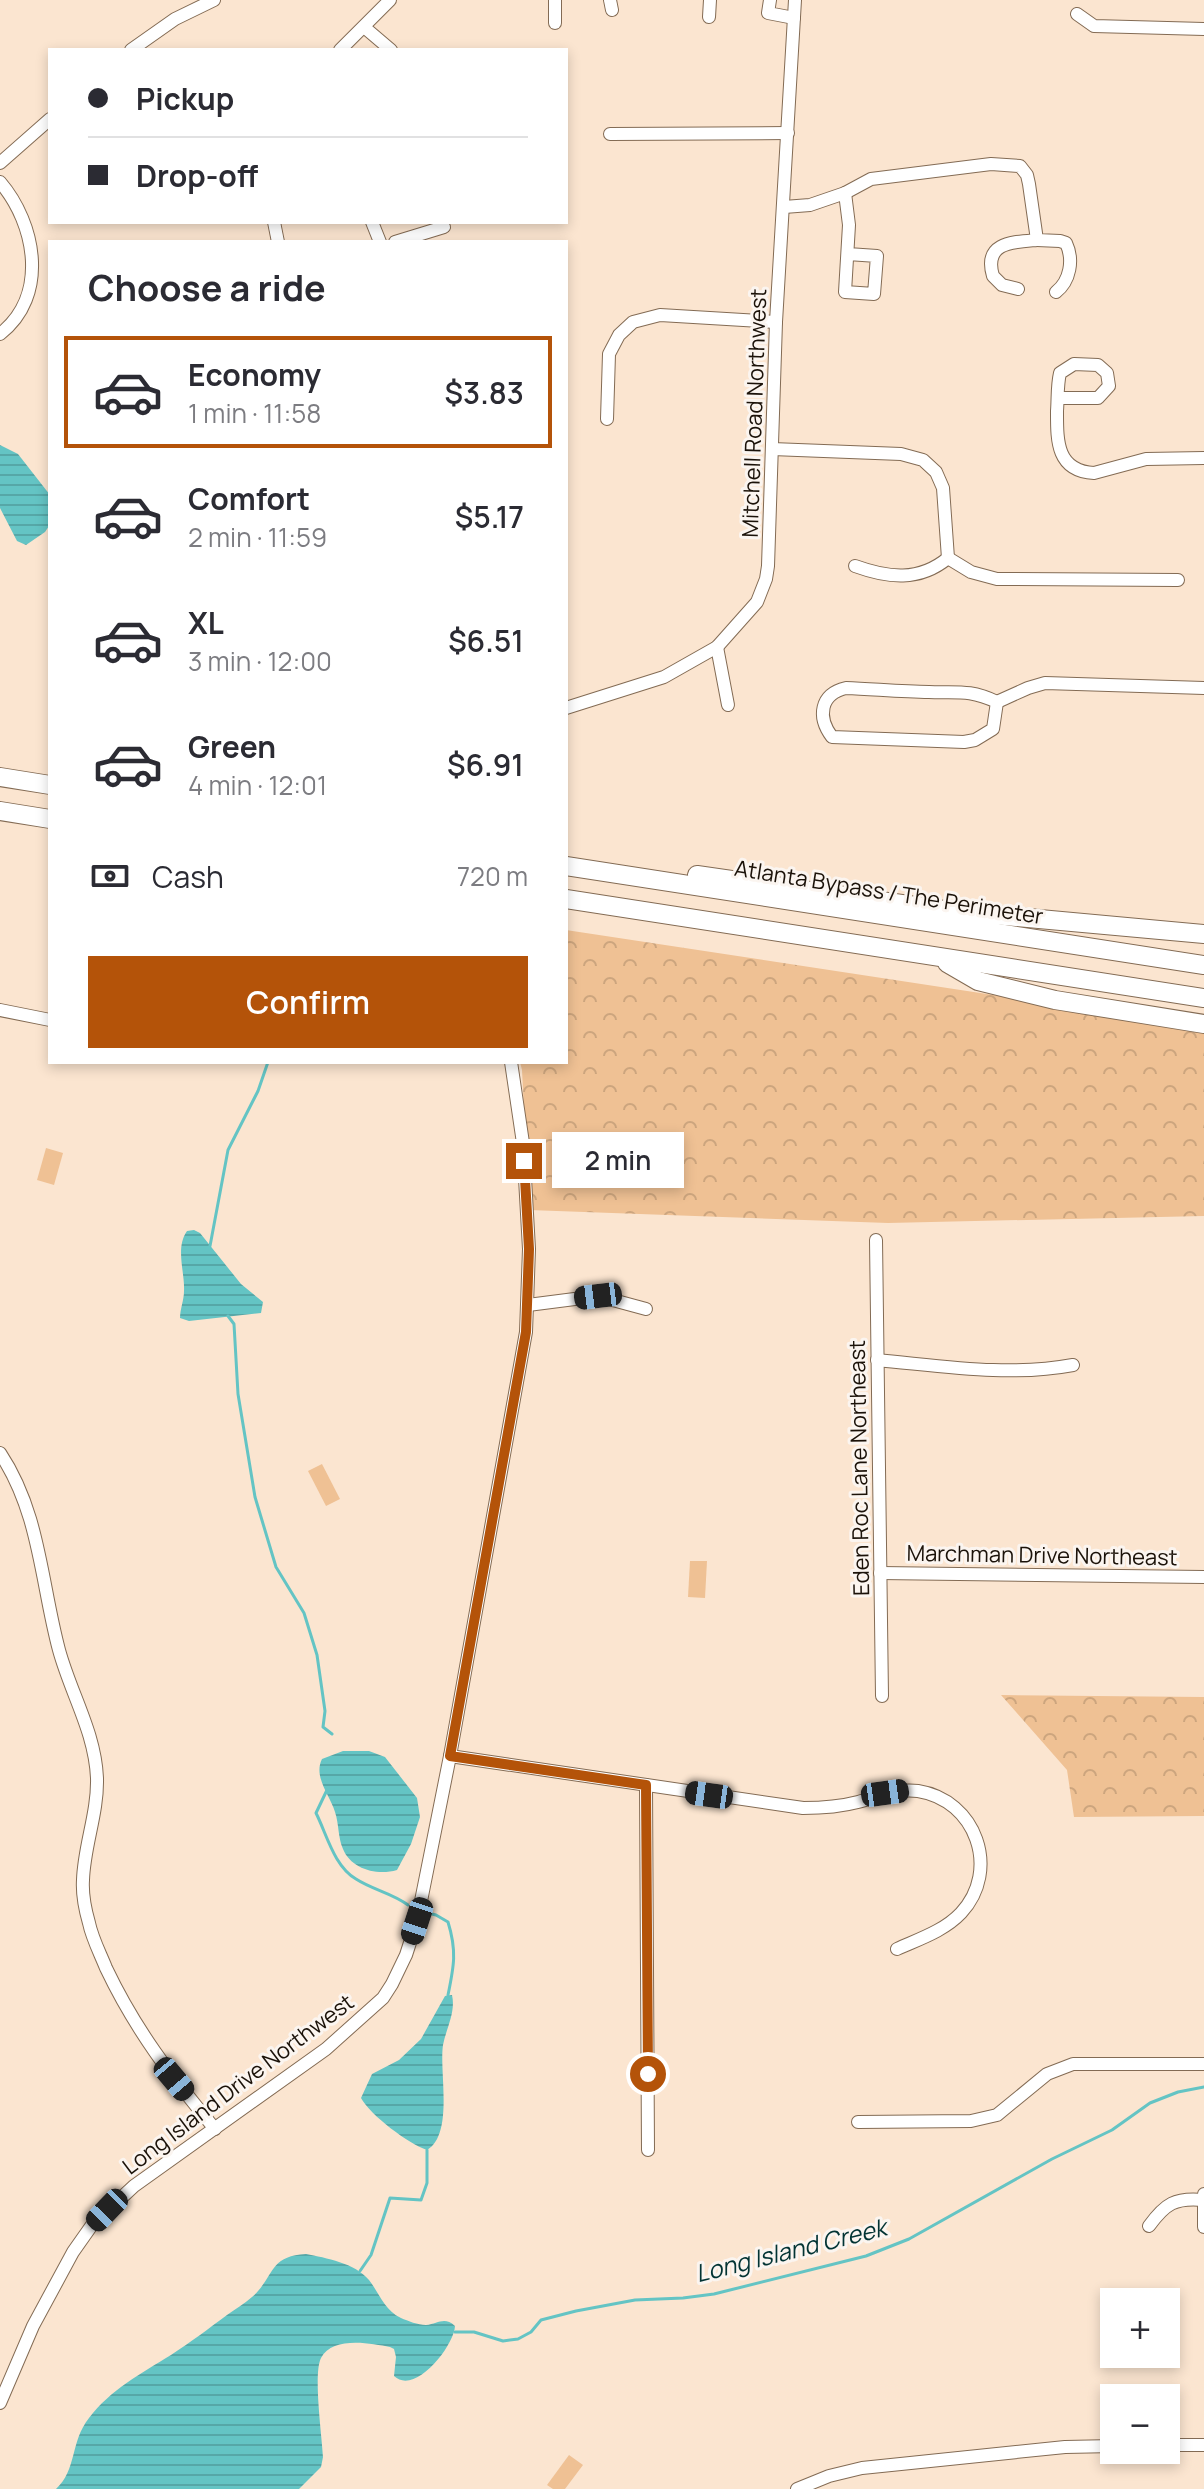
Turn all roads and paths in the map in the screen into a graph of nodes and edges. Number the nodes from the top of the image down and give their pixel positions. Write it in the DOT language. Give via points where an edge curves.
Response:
graph roads {
  1 [pos="214,0"];
  2 [pos="390,0"];
  3 [pos="555,0"];
  4 [pos="710,0"];
  5 [pos="770,0"];
  6 [pos="795,0"];
  7 [pos="1077,14"];
  8 [pos="709,17"];
  9 [pos="794,18"];
  10 [pos="555,23"];
  11 [pos="364,27"];
  12 [pos="1204,29"];
  13 [pos="134,48"];
  14 [pos="342,48"];
  15 [pos="389,48"];
  16 [pos="48,121"];
  17 [pos="788,133"];
  18 [pos="610,134"];
  19 [pos="0,163"];
  20 [pos="0,182"];
  21 [pos="845,193"];
  22 [pos="784,207"];
  23 [pos="444,227"];
  24 [pos="402,240"];
  25 [pos="1037,240"];
  26 [pos="848,254"];
  27 [pos="1018,289"];
  28 [pos="1056,292"];
  29 [pos="776,322"];
  30 [pos="0,334"];
  31 [pos="1058,398"];
  32 [pos="607,419"];
  33 [pos="772,449"];
  34 [pos="1204,458"];
  35 [pos="948,558"];
  36 [pos="855,566"];
  37 [pos="1178,580"];
  38 [pos="717,647"];
  39 [pos="1204,688"];
  40 [pos="1001,700"];
  41 [pos="728,705"];
  42 [pos="568,707"];
  43 [pos="0,777"];
  44 [pos="48,785"];
  45 [pos="0,811"];
  46 [pos="48,819"];
  47 [pos="568,866"];
  48 [pos="607,872"];
  49 [pos="568,899"];
  50 [pos="1197,933"];
  51 [pos="938,958"];
  52 [pos="1197,964"];
  53 [pos="1197,997"];
  54 [pos="0,1010"];
  55 [pos="48,1020"];
  56 [pos="1197,1023"];
  57 [pos="511,1064"];
  58 [pos="876,1240"];
  59 [pos="528,1305"];
  60 [pos="646,1309"];
  61 [pos="877,1360"];
  62 [pos="1073,1365"];
  63 [pos="2,1462"];
  64 [pos="880,1573"];
  65 [pos="1204,1577"];
  66 [pos="882,1696"];
  67 [pos="450,1756"];
  68 [pos="646,1785"];
  69 [pos="897,1949"];
  70 [pos="1204,2064"];
  71 [pos="858,2122"];
  72 [pos="215,2129"];
  73 [pos="648,2150"];
  74 [pos="1204,2197"];
  75 [pos="1149,2226"];
  76 [pos="1204,2227"];
  77 [pos="0,2403"];
  78 [pos="1180,2445"];
  79 [pos="1204,2445"];
  80 [pos="1100,2446"];
  81 [pos="797,2489"];
  1 -- 13 [label="street"];
  2 -- 11 [label="street"];
  3 -- 10 [label="street"];
  4 -- 8 [label="street"];
  5 -- 9 [label="street" via="768,13"];
  6 -- 9 [label="street, Mitchell Road Northwest"];
  7 -- 12 [label="street" via="1094,26"];
  9 -- 17 [label="street, Mitchell Road Northwest"];
  11 -- 14 [label="street"];
  11 -- 15 [label="street"];
  16 -- 19 [label="street"];
  17 -- 18 [label="street"];
  17 -- 22 [label="street, Mitchell Road Northwest"];
  20 -- 30 [label="street" via="21,212 32,258 29,295"];
  21 -- 22 [label="street"];
  21 -- 25 [label="street" via="871,179 991,164 1020,166 1027,175"];
  21 -- 26 [label="street"];
  22 -- 29 [label="street, Mitchell Road Northwest"];
  23 -- 24 [label="street"];
  25 -- 27 [label="street" via="1002,245 992,258 993,276"];
  25 -- 28 [label="street" via="1060,241 1069,249 1069,273"];
  29 -- 32 [label="street" via="660,315 633,322 609,354"];
  29 -- 33 [label="street, Mitchell Road Northwest"];
  31 -- 34 [label="street" via="1057,443 1075,469 1094,473 1146,459"];
  33 -- 35 [label="street" via="901,454 923,460 943,488"];
  33 -- 38 [label="street, Mitchell Road Northwest" via="766,579 757,602"];
  35 -- 36 [label="street" via="930,571 907,577"];
  35 -- 37 [label="street" via="997,579"];
  38 -- 41 [label="street"];
  38 -- 42 [label="street, Mitchell Road Northwest" via="664,677"];
  39 -- 40 [label="street" via="1045,683"];
  40 -- 40 [label="street" via="993,729 964,742 832,737 822,718 831,694 846,688 961,691"];
  43 -- 44 [label="highway"];
  45 -- 46 [label="highway"];
  47 -- 48 [label="highway, Atlanta Bypass / The Perimeter"];
  48 -- 50 [label="highway" via="709,876 951,911"];
  48 -- 52 [label="highway, Atlanta Bypass / The Perimeter"];
  49 -- 51 [label="highway"];
  51 -- 53 [label="highway"];
  51 -- 56 [label="highway" via="978,981 1055,1000"];
  54 -- 55 [label="street"];
  57 -- 59 [label="street, Long Island Drive Northwest" via="523,1143"];
  58 -- 61 [label="street, Eden Roc Lane Northeast"];
  59 -- 60 [label="street" via="598,1296"];
  59 -- 67 [label="street, Long Island Drive Northwest"];
  61 -- 62 [label="street" via="1009,1372"];
  61 -- 64 [label="street, Eden Roc Lane Northeast"];
  63 -- 72 [label="street" via="20,1488 31,1518 59,1650 94,1753 96,1801 83,1882 90,1927 134,2022"];
  64 -- 65 [label="street, Marchman Drive Northeast"];
  64 -- 66 [label="street, Eden Roc Lane Northeast"];
  67 -- 68 [label="street"];
  67 -- 72 [label="street, Long Island Drive Northwest" via="417,1921 392,1984 372,2010 326,2049"];
  68 -- 69 [label="street" via="803,1808 841,1806 902,1791 927,1793 949,1804 978,1840 977,1887 951,1922"];
  68 -- 73 [label="street"];
  70 -- 71 [label="street" via="1073,2064 1047,2074 987,2119"];
  72 -- 77 [label="street, Long Island Drive Northwest" via="127,2192 92,2225 33,2326"];
  74 -- 75 [label="street" via="1163,2207"];
  74 -- 76 [label="street"];
  78 -- 79 [label="street"];
  80 -- 81 [label="street" via="862,2468"];
}
